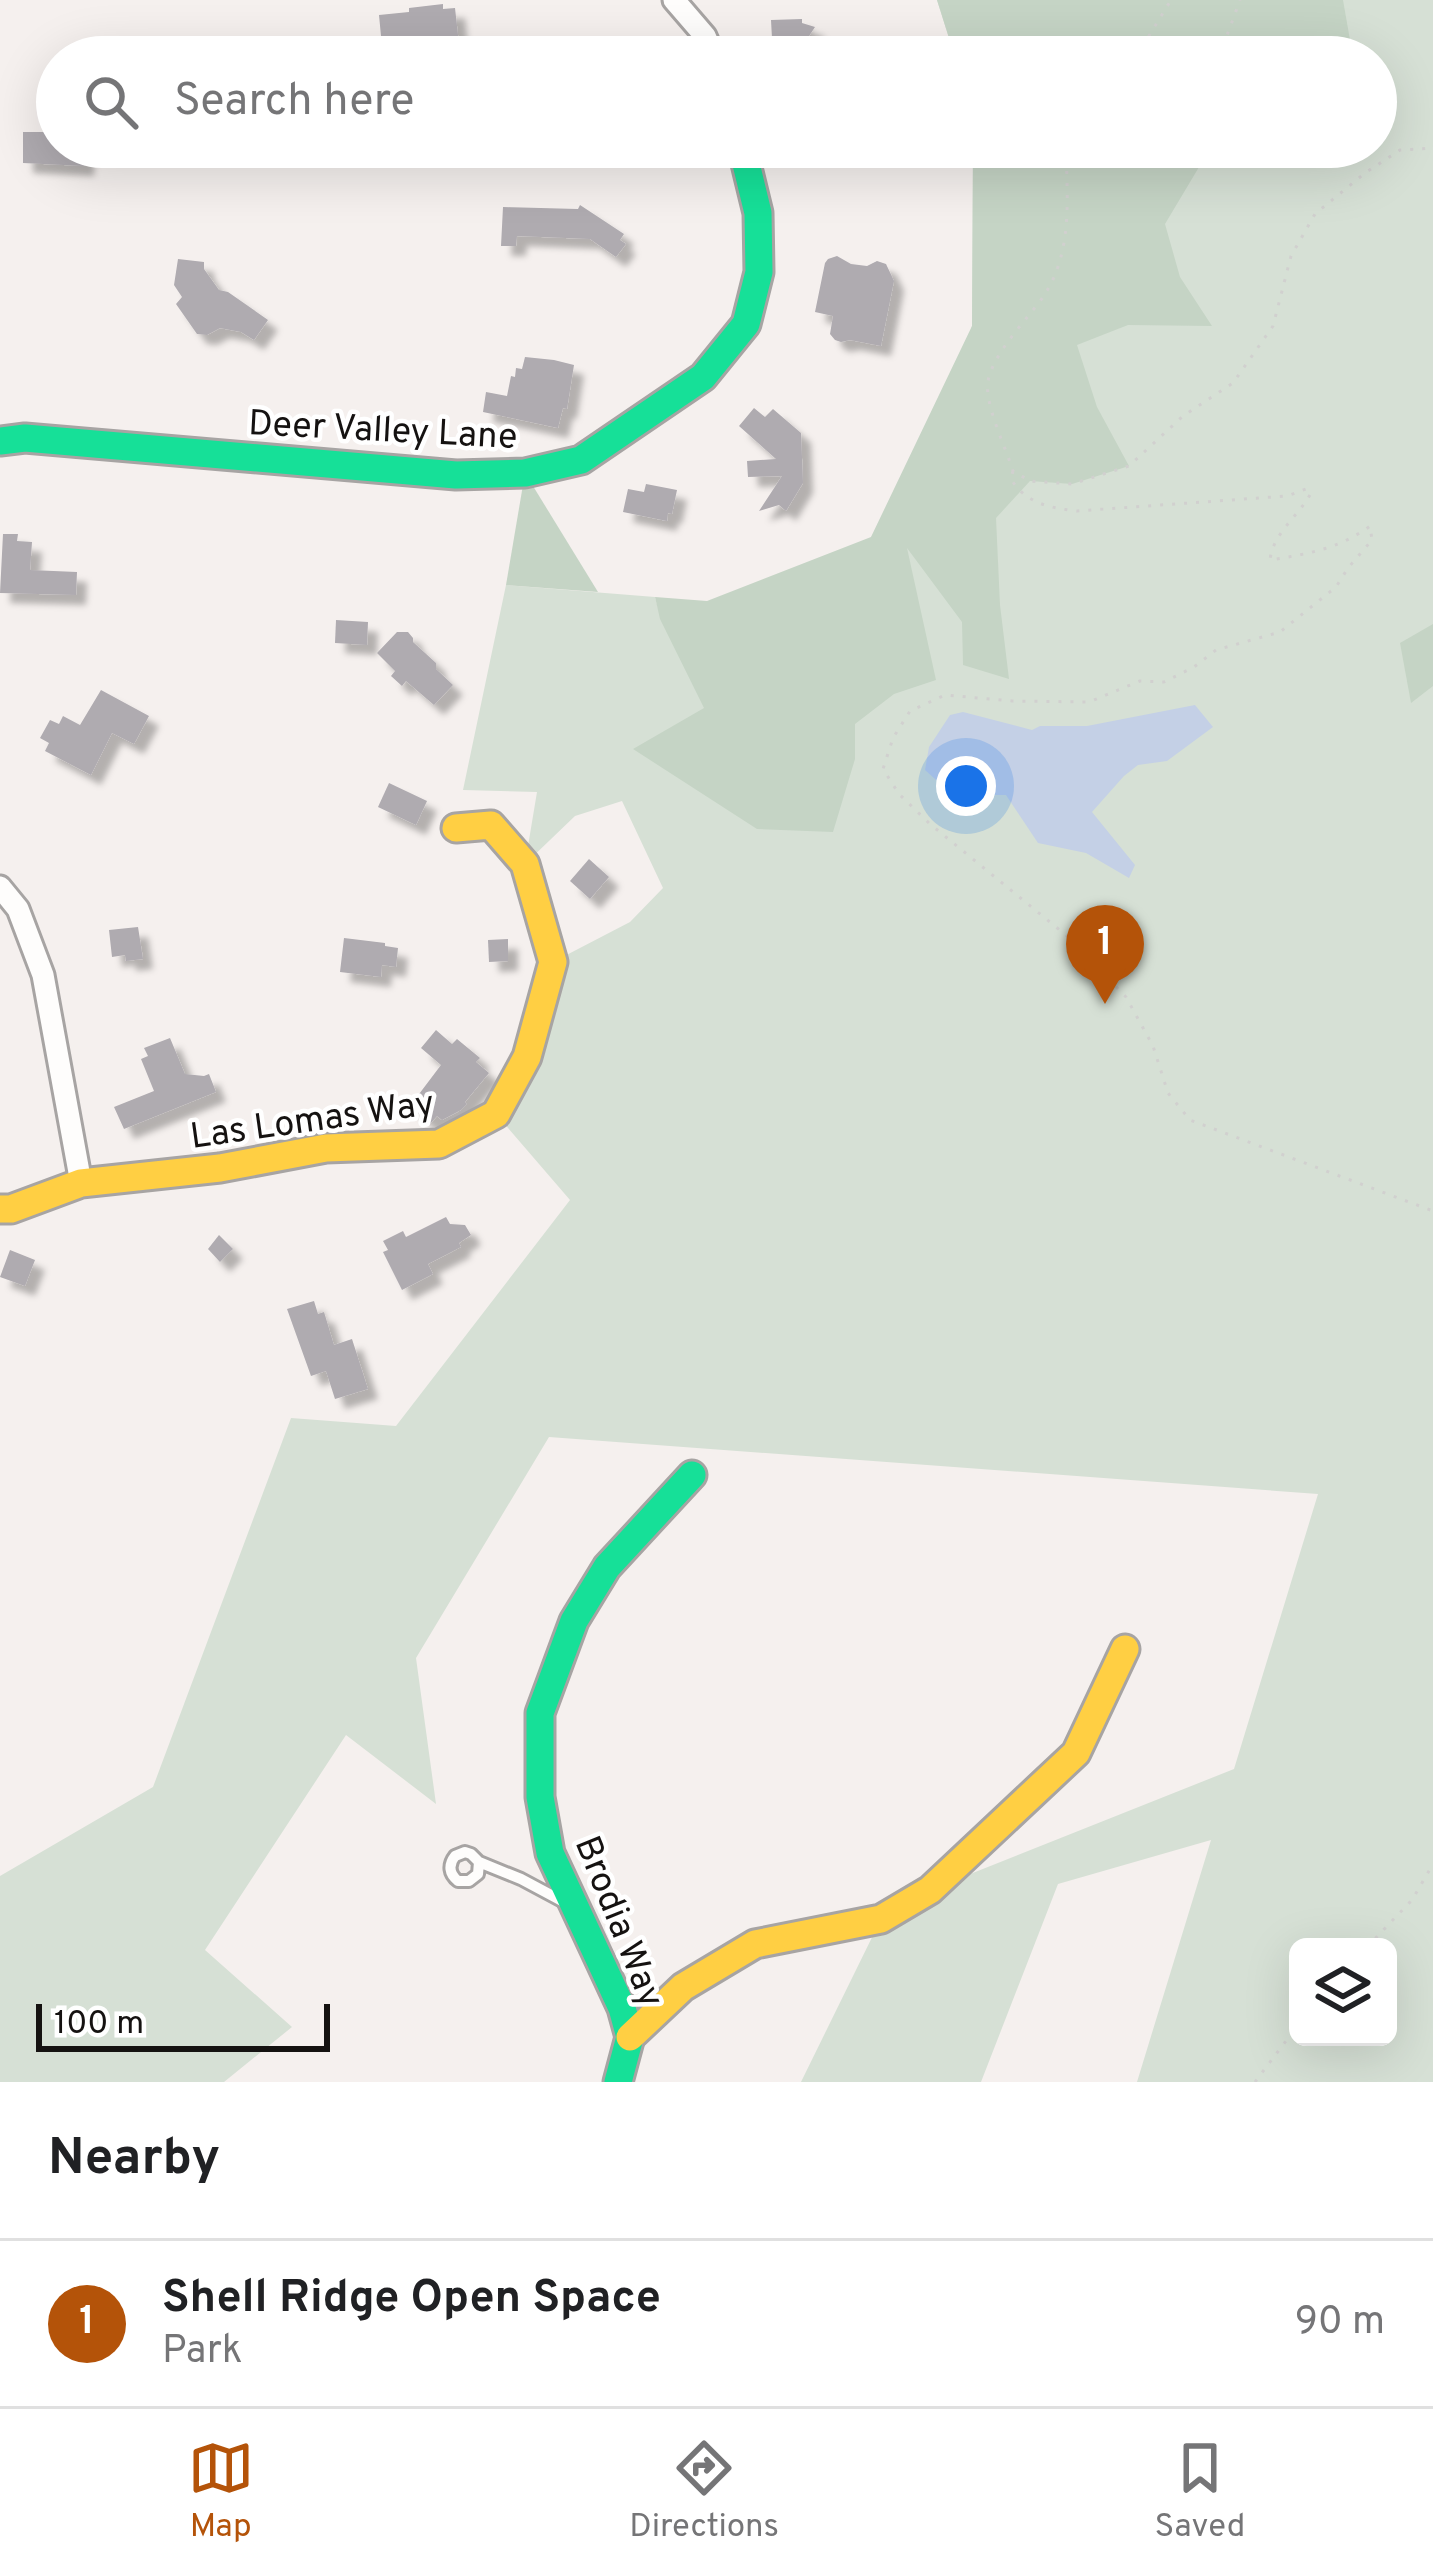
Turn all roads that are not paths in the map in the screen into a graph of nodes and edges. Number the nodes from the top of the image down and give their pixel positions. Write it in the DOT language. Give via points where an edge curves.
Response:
graph roads {
  1 [pos="674,0"];
  2 [pos="705,36"];
  3 [pos="747,168"];
  4 [pos="0,442"];
  5 [pos="456,828"];
  6 [pos="0,887"];
  7 [pos="82,1184"];
  8 [pos="0,1209"];
  9 [pos="692,1474"];
  10 [pos="1125,1649"];
  11 [pos="478,1862"];
  12 [pos="573,1907"];
  13 [pos="630,2037"];
  14 [pos="618,2082"];
  1 -- 2 [label="street"];
  3 -- 4 [label="street, Deer Valley Lane" via="759,272 746,323 703,377 581,460 525,473 456,475"];
  5 -- 7 [label="street, Las Lomas Way" via="491,825 525,864 554,962 526,1057 496,1114 439,1144 326,1148"];
  6 -- 7 [label="street" via="18,909 43,975"];
  7 -- 8 [label="street, Las Lomas Way"];
  9 -- 12 [label="street, Brodia Way" via="608,1567 574,1622 540,1713 543,1815"];
  10 -- 13 [label="street" via="1076,1753 930,1891 881,1919 755,1944 683,1987"];
  11 -- 12 [label="lane"];
  12 -- 13 [label="street, Brodia Way"];
  13 -- 14 [label="street, Brodia Way"];
}
